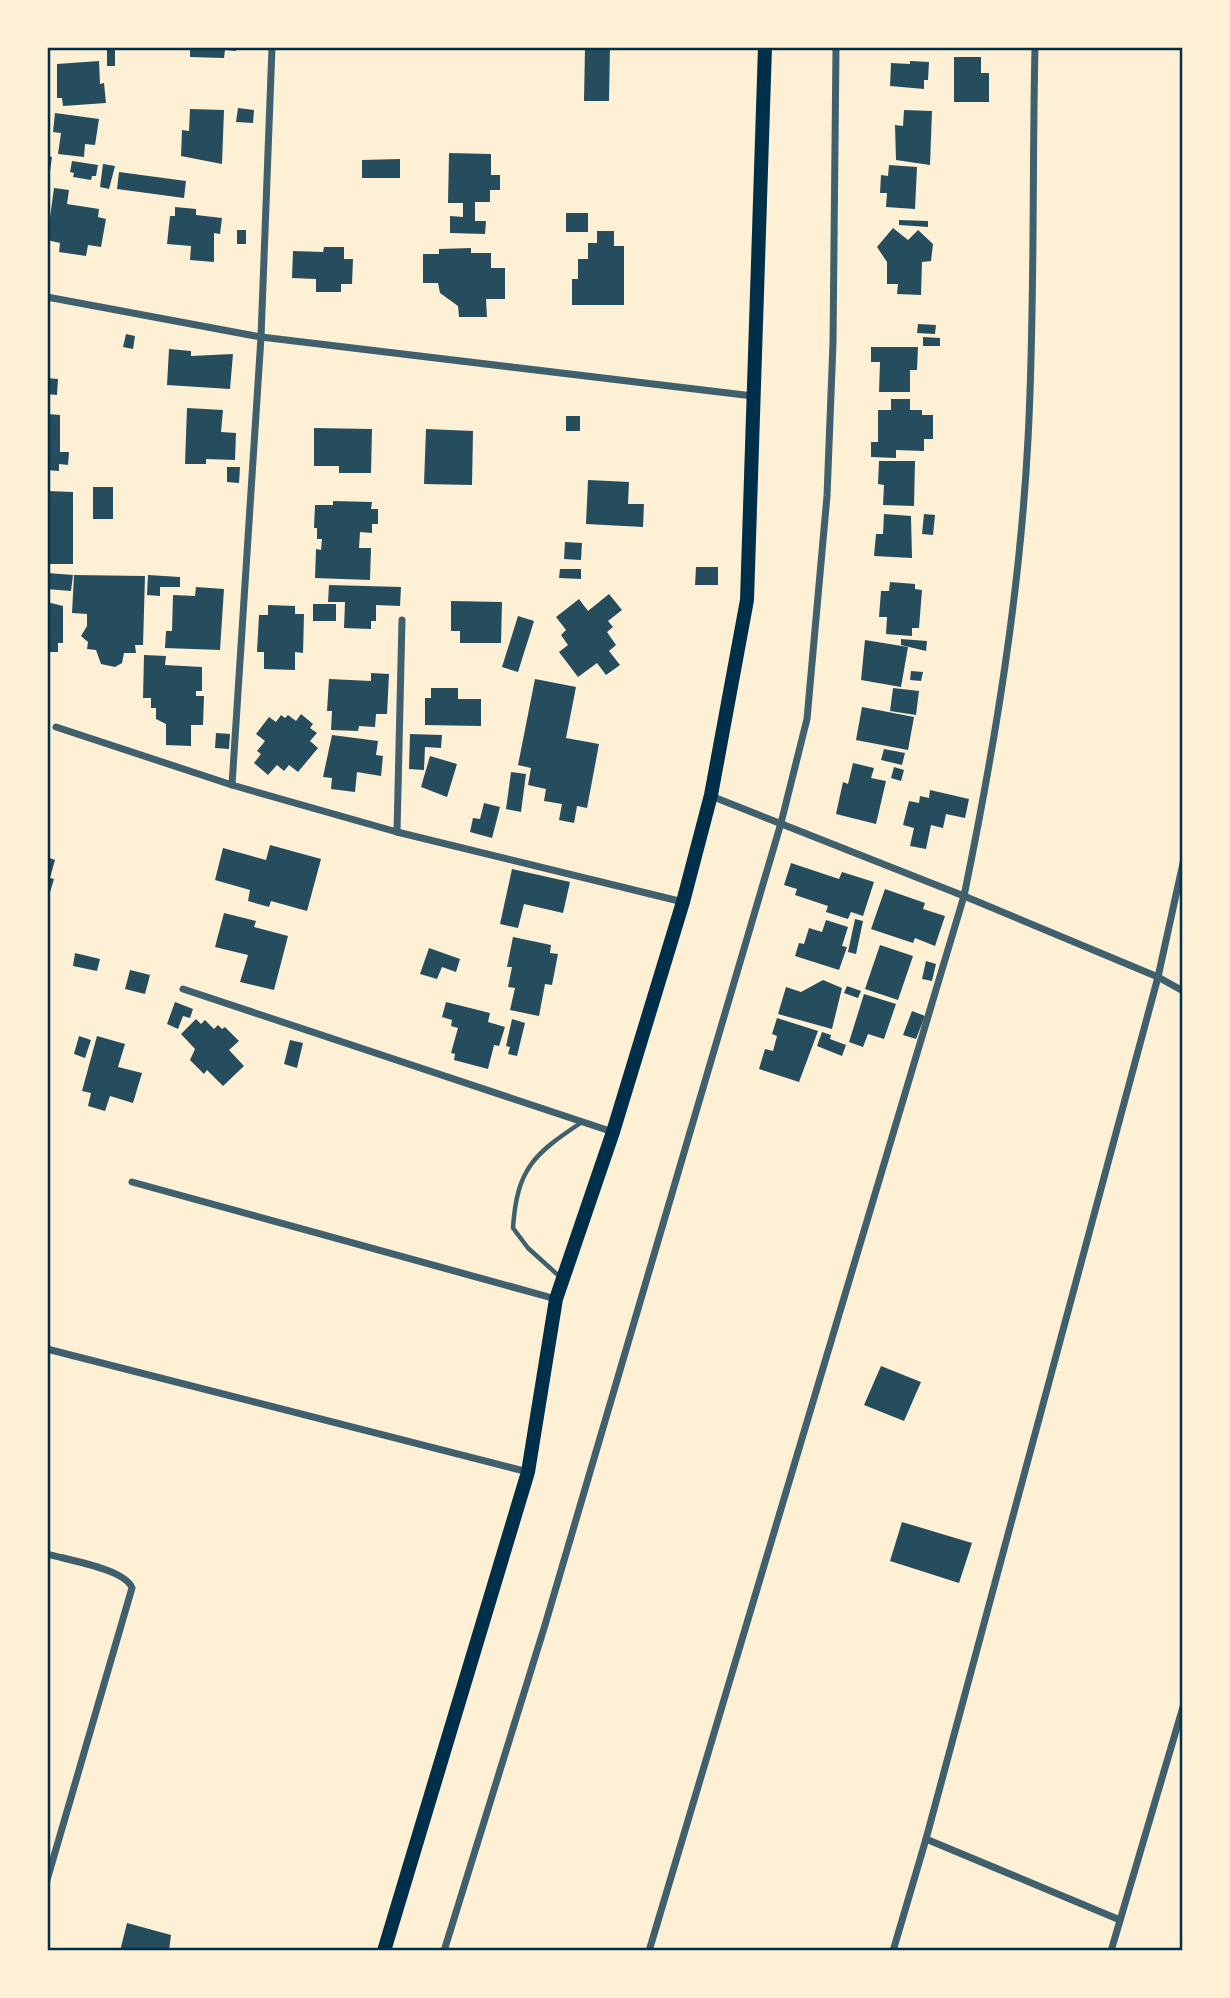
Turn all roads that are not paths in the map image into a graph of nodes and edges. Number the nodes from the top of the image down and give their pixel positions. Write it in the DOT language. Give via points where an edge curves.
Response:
graph roads {
  1 [pos="272,47"];
  2 [pos="765,47"];
  3 [pos="836,47"];
  4 [pos="1035,47"];
  5 [pos="47,297"];
  6 [pos="261,337"];
  7 [pos="753,396"];
  8 [pos="402,620"];
  9 [pos="56,727"];
  10 [pos="232,785"];
  11 [pos="710,795"];
  12 [pos="781,823"];
  13 [pos="397,832"];
  14 [pos="1183,863"];
  15 [pos="964,896"];
  16 [pos="683,902"];
  17 [pos="1158,977"];
  18 [pos="183,989"];
  19 [pos="1183,991"];
  20 [pos="583,1122"];
  21 [pos="613,1132"];
  22 [pos="132,1182"];
  23 [pos="563,1279"];
  24 [pos="556,1299"];
  25 [pos="47,1349"];
  26 [pos="528,1472"];
  27 [pos="47,1554"];
  28 [pos="1183,1707"];
  29 [pos="926,1839"];
  30 [pos="47,1880"];
  31 [pos="1120,1920"];
  32 [pos="384,1951"];
  33 [pos="444,1951"];
  34 [pos="649,1951"];
  35 [pos="892,1951"];
  36 [pos="1111,1951"];
  1 -- 6 [label="street"];
  2 -- 7 [label="highway"];
  3 -- 12 [label="street" via="827,496 807,719"];
  4 -- 15 [label="street" via="1028,439 997,733"];
  5 -- 6 [label="street"];
  6 -- 7 [label="street"];
  6 -- 10 [label="street"];
  7 -- 11 [label="highway" via="747,600"];
  8 -- 13 [label="street"];
  9 -- 10 [label="street"];
  10 -- 13 [label="street"];
  11 -- 12 [label="street"];
  11 -- 16 [label="highway"];
  12 -- 15 [label="street"];
  12 -- 33 [label="street"];
  13 -- 16 [label="street"];
  14 -- 17 [label="street"];
  15 -- 17 [label="street"];
  15 -- 34 [label="street"];
  16 -- 21 [label="highway"];
  17 -- 19 [label="street"];
  17 -- 29 [label="street"];
  18 -- 20 [label="street"];
  20 -- 21 [label="street"];
  20 -- 23 [label="lane" via="541,1149 523,1175 514,1207 513,1228"];
  21 -- 23 [label="highway"];
  22 -- 24 [label="street"];
  23 -- 24 [label="highway"];
  24 -- 26 [label="highway"];
  25 -- 26 [label="street"];
  26 -- 32 [label="highway"];
  27 -- 30 [label="street" via="118,1574 132,1588"];
  28 -- 31 [label="street"];
  29 -- 31 [label="street"];
  29 -- 35 [label="street"];
  31 -- 36 [label="street"];
}
